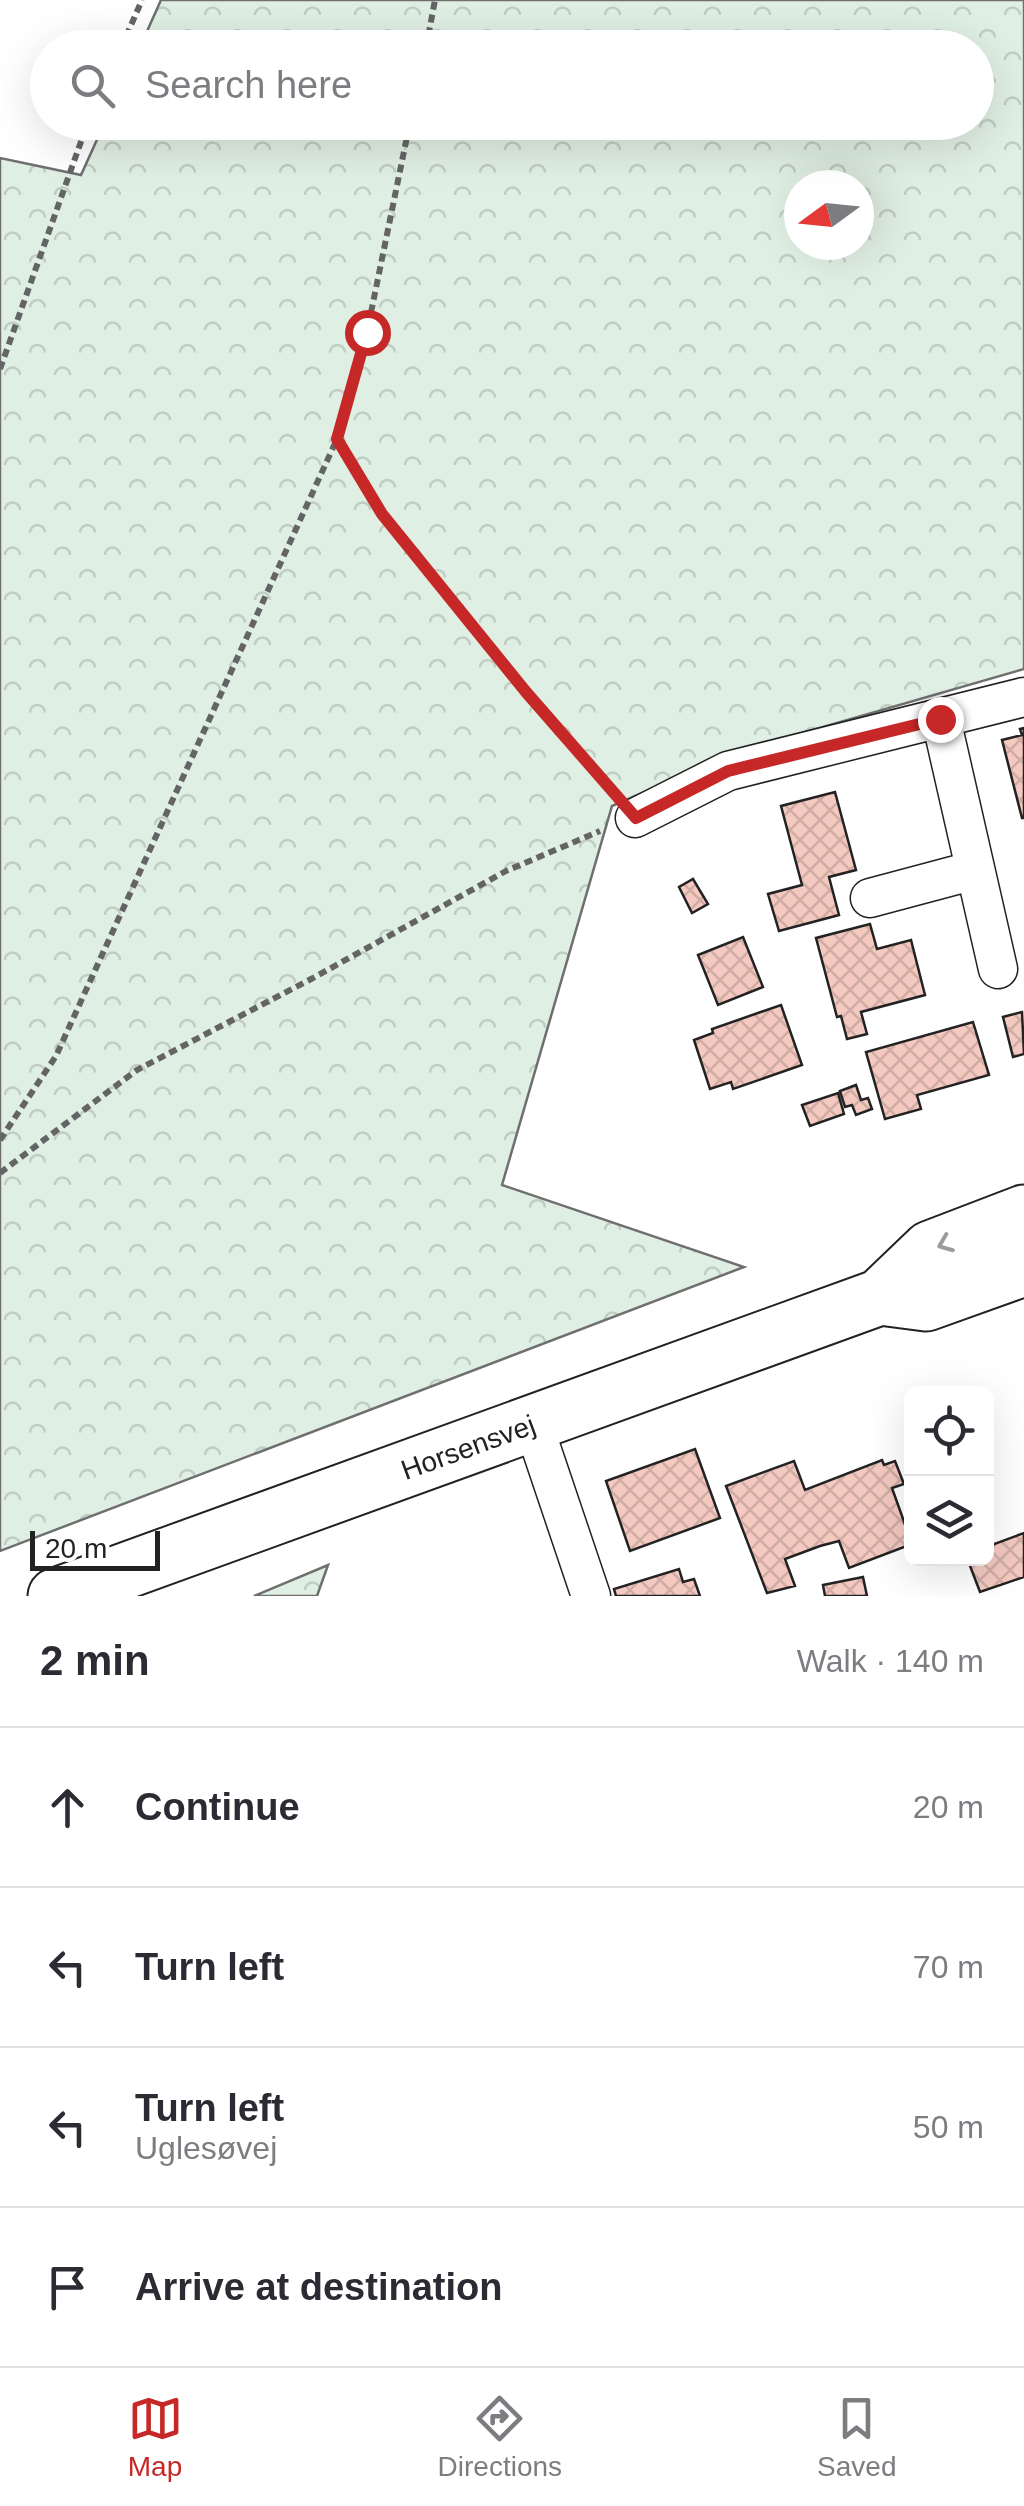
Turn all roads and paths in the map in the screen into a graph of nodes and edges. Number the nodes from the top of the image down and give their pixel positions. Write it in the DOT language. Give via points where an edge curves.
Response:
graph roads {
  1 [pos="142,0"];
  2 [pos="435,0"];
  3 [pos="129,30"];
  4 [pos="429,30"];
  5 [pos="82,140"];
  6 [pos="406,140"];
  7 [pos="0,369"];
  8 [pos="337,439"];
  9 [pos="1024,697"];
  10 [pos="940,719"];
  11 [pos="636,818"];
  12 [pos="975,870"];
  13 [pos="870,898"];
  14 [pos="998,970"];
  15 [pos="0,1140"];
  16 [pos="0,1172"];
  17 [pos="1024,1213"];
  18 [pos="1024,1268"];
  19 [pos="880,1298"];
  20 [pos="533,1424"];
  21 [pos="56,1596"];
  22 [pos="591,1596"];
  1 -- 3 [label="path"];
  2 -- 4 [label="path"];
  5 -- 7 [label="path"];
  6 -- 8 [label="path" via="367,332"];
  8 -- 11 [label="path" via="382,514"];
  8 -- 15 [label="path" via="56,1056"];
  9 -- 10 [label="street"];
  10 -- 11 [label="street" via="728,771"];
  10 -- 12 [label="street"];
  11 -- 16 [label="path" via="506,871 136,1070"];
  12 -- 13 [label="street"];
  12 -- 14 [label="street"];
  17 -- 19 [label="main road, Horsensvej, one-way" via="930,1249"];
  18 -- 19 [label="main road, Horsensvej" via="926,1303"];
  19 -- 20 [label="main road, Horsensvej"];
  20 -- 21 [label="main road, Horsensvej"];
  20 -- 22 [label="street"];
}
